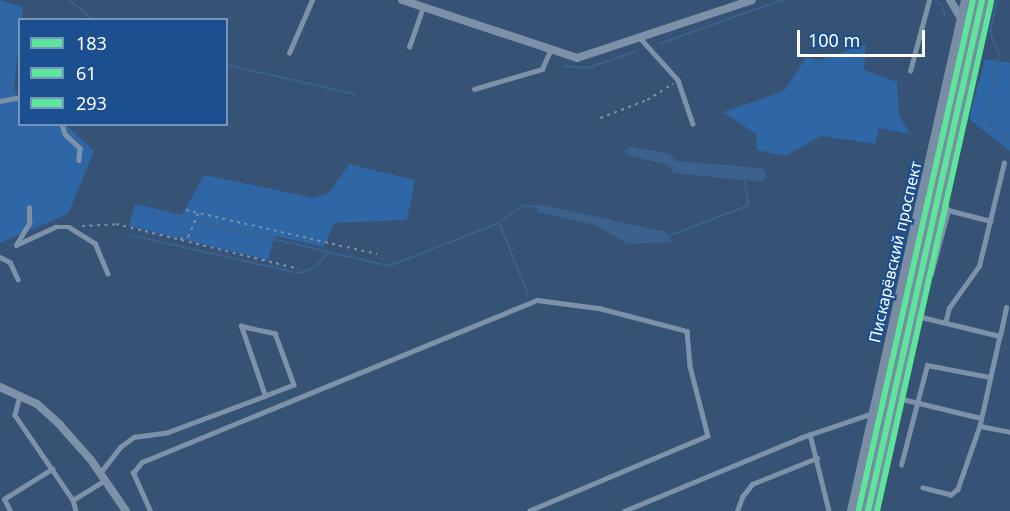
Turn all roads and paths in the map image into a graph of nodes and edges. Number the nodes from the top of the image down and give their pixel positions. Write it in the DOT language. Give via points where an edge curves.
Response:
graph roads {
  1 [pos="312,0"];
  2 [pos="402,0"];
  3 [pos="752,0"];
  4 [pos="929,0"];
  5 [pos="950,0"];
  6 [pos="967,0"];
  7 [pos="982,0"];
  8 [pos="423,7"];
  9 [pos="962,20"];
  10 [pos="641,39"];
  11 [pos="410,47"];
  12 [pos="551,50"];
  13 [pos="289,53"];
  14 [pos="910,71"];
  15 [pos="678,80"];
  16 [pos="474,89"];
  17 [pos="18,97"];
  18 [pos="0,101"];
  19 [pos="600,118"];
  20 [pos="693,124"];
  21 [pos="63,126"];
  22 [pos="80,160"];
  23 [pos="1004,163"];
  24 [pos="938,194"];
  25 [pos="30,208"];
  26 [pos="186,210"];
  27 [pos="948,210"];
  28 [pos="198,213"];
  29 [pos="992,221"];
  30 [pos="69,227"];
  31 [pos="179,239"];
  32 [pos="377,254"];
  33 [pos="0,257"];
  34 [pos="299,269"];
  35 [pos="108,273"];
  36 [pos="18,279"];
  37 [pos="917,286"];
  38 [pos="1006,308"];
  39 [pos="910,314"];
  40 [pos="945,323"];
  41 [pos="1000,336"];
  42 [pos="990,377"];
  43 [pos="0,387"];
  44 [pos="20,396"];
  45 [pos="265,396"];
  46 [pos="891,397"];
  47 [pos="916,403"];
  48 [pos="875,414"];
  49 [pos="981,418"];
  50 [pos="980,426"];
  51 [pos="1010,432"];
  52 [pos="810,434"];
  53 [pos="817,458"];
  54 [pos="901,465"];
  55 [pos="52,469"];
  56 [pos="103,476"];
  57 [pos="923,488"];
  58 [pos="73,500"];
  59 [pos="10,511"];
  60 [pos="76,511"];
  61 [pos="126,511"];
  62 [pos="150,511"];
  63 [pos="530,511"];
  64 [pos="624,511"];
  65 [pos="737,511"];
  66 [pos="829,511"];
  67 [pos="853,511"];
  68 [pos="868,511"];
  1 -- 13 [label="lane"];
  2 -- 8 [label="street"];
  3 -- 10 [label="street"];
  4 -- 14 [label="lane"];
  5 -- 9 [label="street"];
  6 -- 9 [label="main road, Пискарёвский проспект"];
  7 -- 24 [label="main road, Пискарёвский проспект"];
  8 -- 11 [label="lane"];
  8 -- 12 [label="street"];
  9 -- 48 [label="main road, Пискарёвский проспект"];
  10 -- 12 [label="street" via="577,58"];
  10 -- 15 [label="lane"];
  12 -- 16 [label="lane" via="542,69"];
  15 -- 19 [label="path" via="647,100"];
  15 -- 20 [label="lane"];
  17 -- 18 [label="lane"];
  21 -- 22 [label="lane" via="65,134 80,148"];
  23 -- 29 [label="lane"];
  24 -- 27 [label="lane"];
  24 -- 37 [label="main road, Пискарёвский проспект"];
  25 -- 30 [label="lane" via="29,223 16,245 55,227"];
  26 -- 28 [label="path"];
  27 -- 29 [label="lane"];
  27 -- 37 [label="lane" via="931,274"];
  28 -- 31 [label="path" via="188,237"];
  28 -- 32 [label="path"];
  29 -- 40 [label="lane" via="978,266 949,309"];
  30 -- 31 [label="path" via="116,224"];
  30 -- 35 [label="lane" via="95,243"];
  31 -- 34 [label="path"];
  33 -- 36 [label="lane" via="10,262"];
  37 -- 39 [label="main road, Пискарёвский проспект"];
  38 -- 41 [label="lane"];
  39 -- 40 [label="lane"];
  39 -- 46 [label="main road, Пискарёвский проспект"];
  40 -- 41 [label="lane"];
  41 -- 42 [label="lane"];
  42 -- 47 [label="lane" via="930,364 923,370"];
  42 -- 49 [label="lane"];
  43 -- 44 [label="street"];
  44 -- 55 [label="lane" via="15,415"];
  44 -- 56 [label="street" via="38,404 59,424"];
  45 -- 45 [label="lane" via="251,356 241,326 275,333 294,385"];
  45 -- 56 [label="lane" via="168,432 134,437 120,447"];
  46 -- 47 [label="lane"];
  46 -- 68 [label="main road, Пискарёвский проспект"];
  47 -- 49 [label="lane"];
  47 -- 54 [label="lane"];
  48 -- 52 [label="lane" via="860,415"];
  48 -- 67 [label="main road, Пискарёвский проспект"];
  49 -- 50 [label="lane"];
  50 -- 51 [label="lane"];
  50 -- 57 [label="lane" via="956,493"];
  52 -- 53 [label="lane"];
  52 -- 64 [label="lane"];
  53 -- 65 [label="lane" via="752,484"];
  53 -- 66 [label="lane"];
  55 -- 58 [label="lane"];
  55 -- 59 [label="lane" via="4,499"];
  56 -- 58 [label="lane"];
  56 -- 61 [label="street"];
  58 -- 60 [label="lane"];
  62 -- 63 [label="lane" via="133,473 142,462 537,300 599,308 687,331 690,366 708,436"];
}
